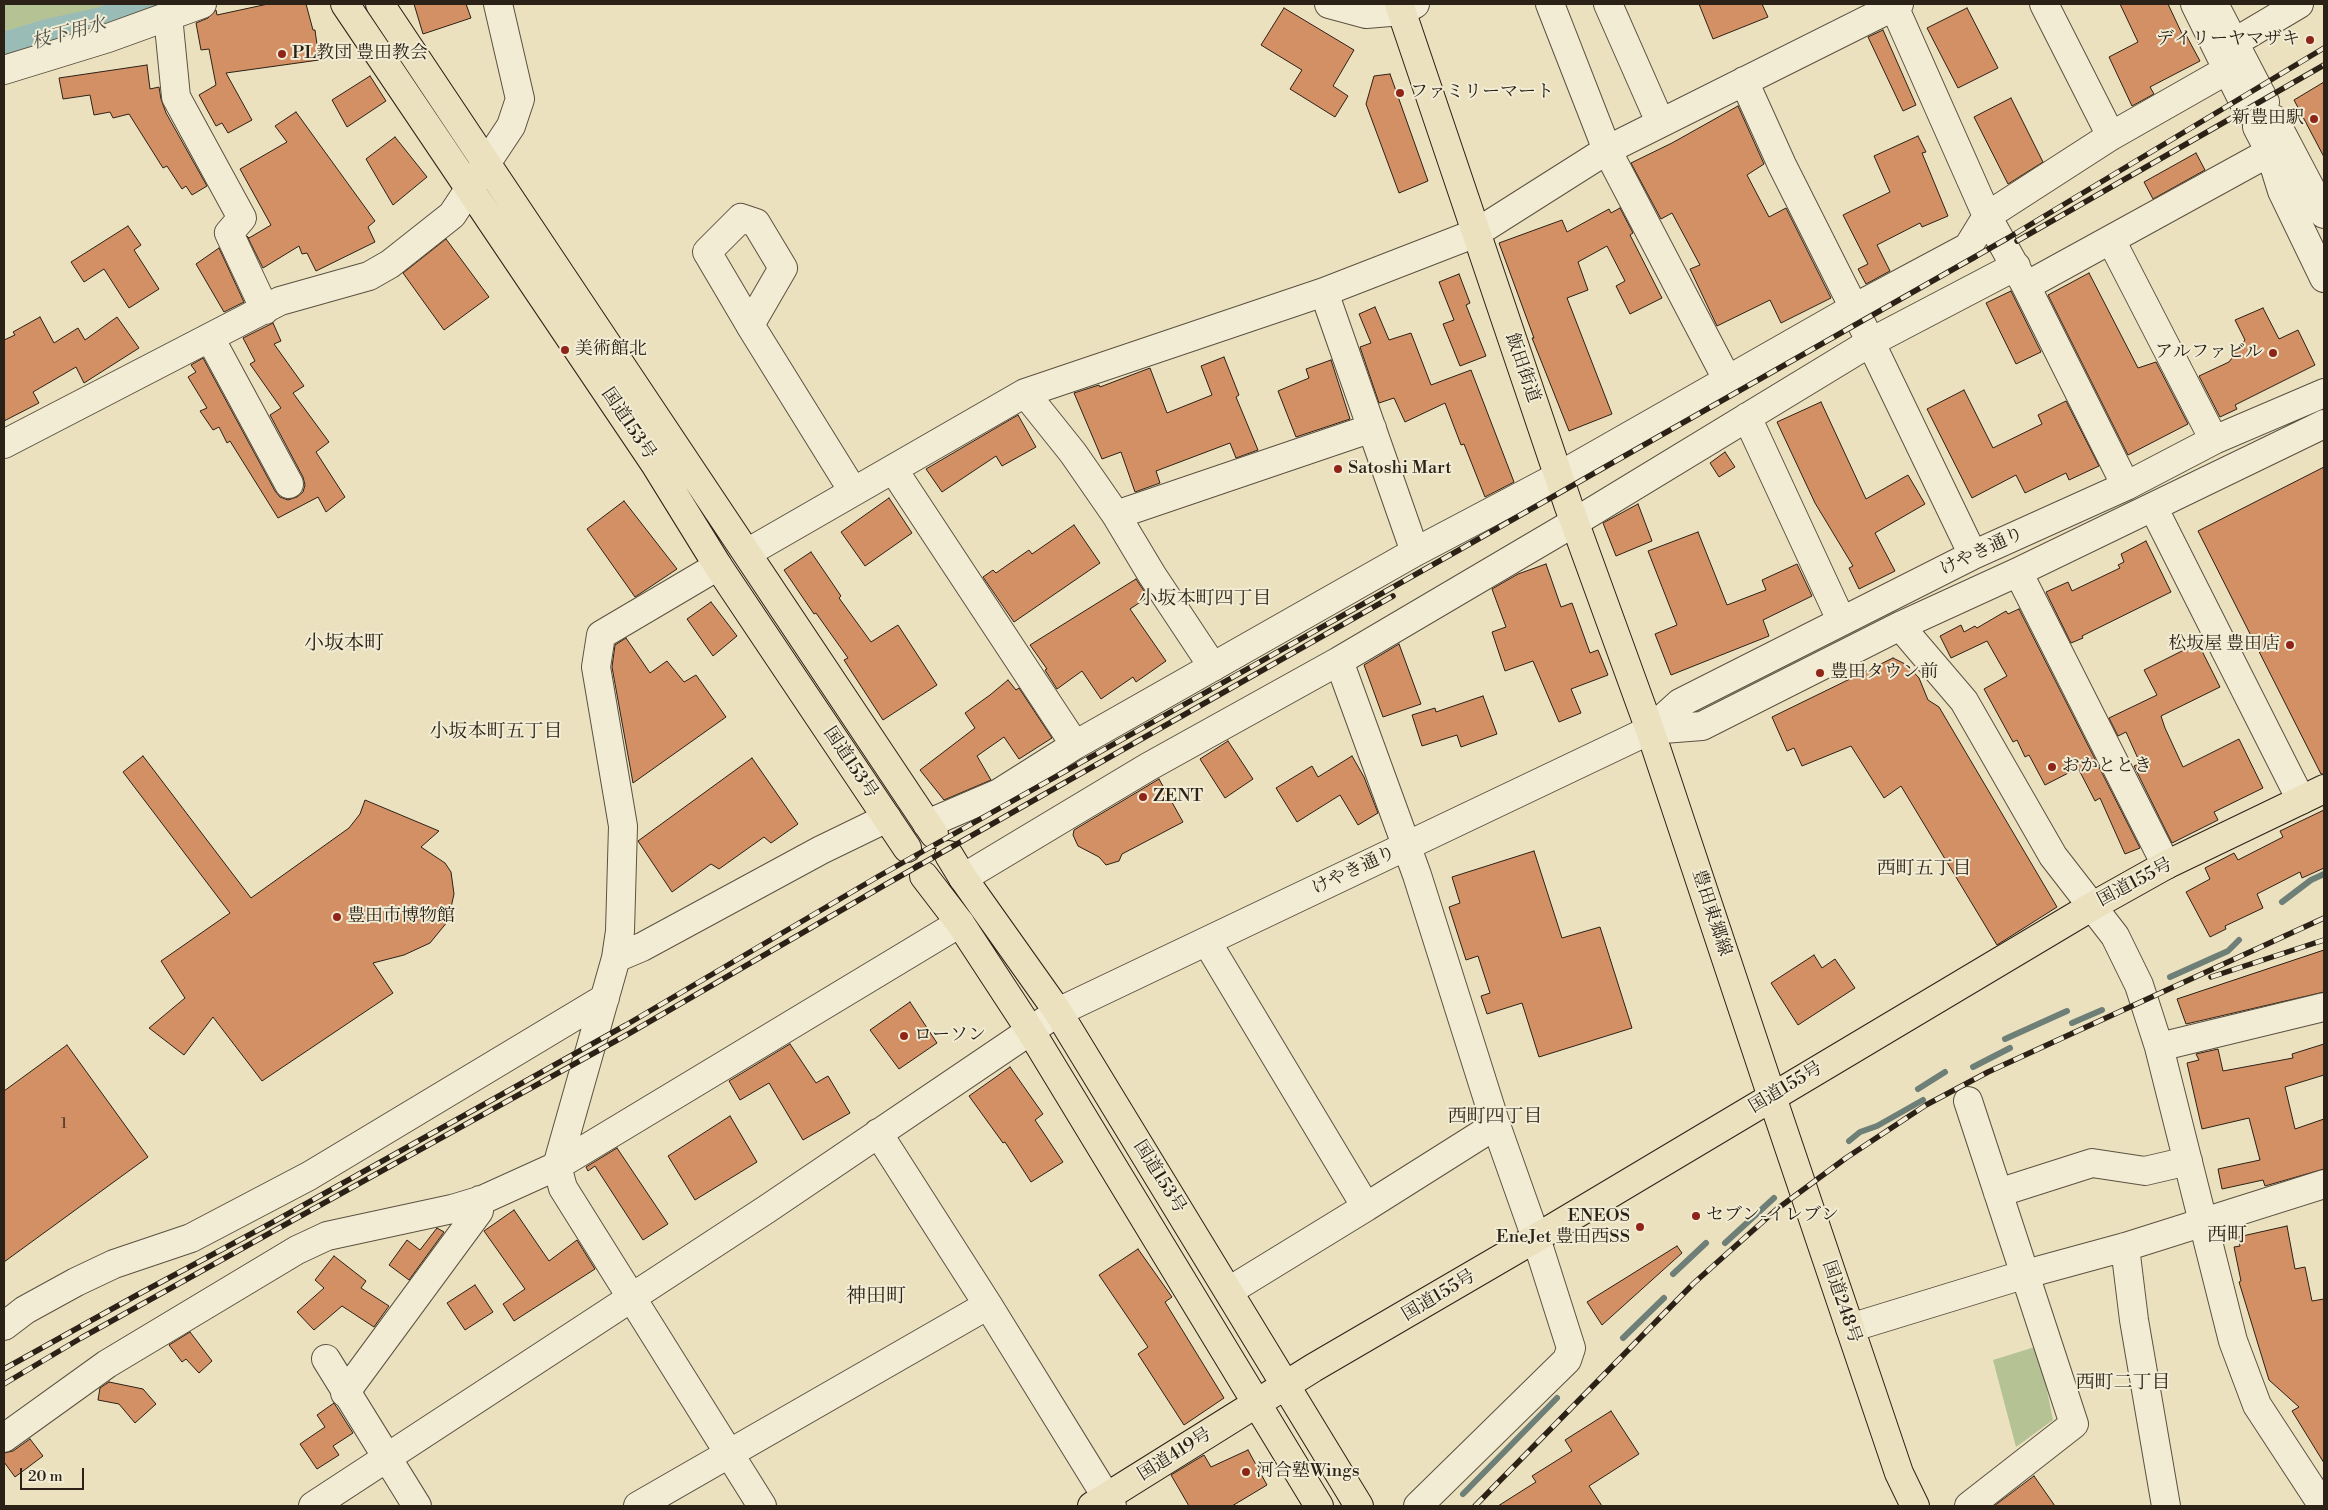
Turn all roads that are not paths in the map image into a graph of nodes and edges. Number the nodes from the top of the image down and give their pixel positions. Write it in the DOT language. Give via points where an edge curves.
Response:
graph roads {
  1 [pos="202,4"];
  2 [pos="344,4"];
  3 [pos="380,4"];
  4 [pos="498,4"];
  5 [pos="1329,4"];
  6 [pos="1550,4"];
  7 [pos="1608,4"];
  8 [pos="2044,4"];
  9 [pos="2195,4"];
  10 [pos="2214,4"];
  11 [pos="2299,4"];
  12 [pos="1895,5"];
  13 [pos="1405,6"];
  14 [pos="168,16"];
  15 [pos="2235,42"];
  16 [pos="4,70"];
  17 [pos="2227,70"];
  18 [pos="1744,81"];
  19 [pos="2261,115"];
  20 [pos="1660,122"];
  21 [pos="2111,136"];
  22 [pos="1608,150"];
  23 [pos="2270,152"];
  24 [pos="486,162"];
  25 [pos="2317,181"];
  26 [pos="470,191"];
  27 [pos="2324,214"];
  28 [pos="1987,216"];
  29 [pos="1476,232"];
  30 [pos="2111,240"];
  31 [pos="2021,276"];
  32 [pos="2324,278"];
  33 [pos="1324,292"];
  34 [pos="1854,308"];
  35 [pos="266,310"];
  36 [pos="750,325"];
  37 [pos="210,338"];
  38 [pos="1871,342"];
  39 [pos="1728,381"];
  40 [pos="1026,393"];
  41 [pos="2324,393"];
  42 [pos="1747,418"];
  43 [pos="2324,424"];
  44 [pos="1372,428"];
  45 [pos="2214,440"];
  46 [pos="4,444"];
  47 [pos="893,469"];
  48 [pos="1559,476"];
  49 [pos="289,484"];
  50 [pos="2126,486"];
  51 [pos="853,491"];
  52 [pos="2153,506"];
  53 [pos="1116,515"];
  54 [pos="1575,522"];
  55 [pos="1415,552"];
  56 [pos="747,553"];
  57 [pos="1973,555"];
  58 [pos="718,566"];
  59 [pos="2018,572"];
  60 [pos="1841,620"];
  61 [pos="1900,626"];
  62 [pos="1339,661"];
  63 [pos="1213,667"];
  64 [pos="1650,730"];
  65 [pos="1075,745"];
  66 [pos="2312,795"];
  67 [pos="887,818"];
  68 [pos="936,837"];
  69 [pos="1405,847"];
  70 [pos="908,848"];
  71 [pos="2166,866"];
  72 [pos="924,876"];
  73 [pos="963,878"];
  74 [pos="2091,907"];
  75 [pos="960,923"];
  76 [pos="1207,942"];
  77 [pos="616,958"];
  78 [pos="605,998"];
  79 [pos="2324,1007"];
  80 [pos="1058,1012"];
  81 [pos="1030,1030"];
  82 [pos="2159,1047"];
  83 [pos="1772,1097"];
  84 [pos="1968,1101"];
  85 [pos="1496,1125"];
  86 [pos="878,1133"];
  87 [pos="2188,1161"];
  88 [pos="557,1166"];
  89 [pos="2324,1184"];
  90 [pos="1998,1193"];
  91 [pos="480,1200"];
  92 [pos="1366,1207"];
  93 [pos="2204,1222"];
  94 [pos="1536,1238"];
  95 [pos="2125,1247"];
  96 [pos="2026,1274"];
  97 [pos="1229,1291"];
  98 [pos="633,1297"];
  99 [pos="988,1305"];
  100 [pos="4,1326"];
  101 [pos="1850,1328"];
  102 [pos="326,1359"];
  103 [pos="1288,1386"];
  104 [pos="345,1393"];
  105 [pos="1258,1404"];
  106 [pos="4,1438"];
  107 [pos="731,1454"];
  108 [pos="388,1458"];
  109 [pos="1104,1503"];
  110 [pos="313,1506"];
  111 [pos="417,1506"];
  112 [pos="638,1506"];
  113 [pos="762,1506"];
  114 [pos="1319,1506"];
  115 [pos="1359,1506"];
  116 [pos="1418,1506"];
  117 [pos="1915,1506"];
  118 [pos="1969,1506"];
  119 [pos="2166,1506"];
  120 [pos="2323,1506"];
  1 -- 14 [label="street"];
  2 -- 26 [label="main road, 国道153号"];
  3 -- 24 [label="main road, 国道153号"];
  4 -- 24 [label="street" via="520,99 511,126"];
  5 -- 13 [label="street" via="1366,14"];
  6 -- 22 [label="street"];
  7 -- 20 [label="street"];
  8 -- 21 [label="street"];
  9 -- 17 [label="street"];
  10 -- 15 [label="street"];
  11 -- 15 [label="street"];
  12 -- 18 [label="street"];
  12 -- 28 [label="street"];
  13 -- 29 [label="main road, 飯田街道"];
  14 -- 16 [label="street"];
  14 -- 35 [label="street" via="176,97 242,218 229,233"];
  15 -- 19 [label="street"];
  17 -- 19 [label="street"];
  17 -- 21 [label="street"];
  18 -- 20 [label="street"];
  18 -- 34 [label="street"];
  19 -- 23 [label="street"];
  19 -- 25 [label="street"];
  20 -- 22 [label="street"];
  21 -- 28 [label="street"];
  22 -- 29 [label="street"];
  22 -- 39 [label="street"];
  23 -- 30 [label="street"];
  23 -- 32 [label="street" via="2282,191"];
  24 -- 26 [label="street"];
  24 -- 56 [label="main road, 国道153号"];
  25 -- 27 [label="street"];
  26 -- 35 [label="street" via="452,215 390,264 323,291 280,301"];
  26 -- 58 [label="main road, 国道153号" via="655,464"];
  28 -- 31 [label="street"];
  28 -- 34 [label="street" via="1968,247"];
  29 -- 33 [label="street"];
  29 -- 48 [label="main road, 飯田街道"];
  30 -- 31 [label="street"];
  30 -- 45 [label="street"];
  31 -- 38 [label="street"];
  31 -- 50 [label="street"];
  33 -- 40 [label="street"];
  33 -- 44 [label="street"];
  34 -- 38 [label="street"];
  34 -- 39 [label="street"];
  35 -- 37 [label="street"];
  36 -- 51 [label="street"];
  37 -- 46 [label="street"];
  37 -- 49 [label="street"];
  38 -- 42 [label="street"];
  38 -- 57 [label="street"];
  39 -- 48 [label="street"];
  40 -- 47 [label="street"];
  40 -- 53 [label="street"];
  41 -- 45 [label="street, けやき通り"];
  42 -- 54 [label="street"];
  42 -- 60 [label="street"];
  43 -- 52 [label="street, けやき通り"];
  44 -- 53 [label="street"];
  44 -- 55 [label="street"];
  45 -- 50 [label="street, けやき通り"];
  47 -- 51 [label="street"];
  47 -- 65 [label="street"];
  48 -- 54 [label="main road, 飯田街道"];
  48 -- 55 [label="street"];
  50 -- 57 [label="street, けやき通り"];
  51 -- 56 [label="street"];
  52 -- 59 [label="street, けやき通り"];
  52 -- 66 [label="street"];
  53 -- 63 [label="street"];
  54 -- 62 [label="street"];
  54 -- 64 [label="main road, 飯田街道"];
  55 -- 63 [label="street"];
  56 -- 68 [label="main road, 国道153号"];
  57 -- 60 [label="street, けやき通り"];
  58 -- 67 [label="main road, 国道153号"];
  58 -- 77 [label="street" via="601,635 596,667 622,826 620,932"];
  59 -- 61 [label="street, けやき通り"];
  59 -- 71 [label="street"];
  60 -- 64 [label="street, けやき通り" via="1680,703"];
  61 -- 64 [label="street, けやき通り" via="1702,726"];
  61 -- 74 [label="street" via="1964,701 2053,856"];
  62 -- 69 [label="street"];
  62 -- 73 [label="street" via="1148,767"];
  63 -- 65 [label="street"];
  64 -- 69 [label="street, けやき通り"];
  64 -- 83 [label="main road, 豊田東郷線"];
  65 -- 68 [label="street"];
  66 -- 71 [label="main road, 国道155号"];
  67 -- 70 [label="main road, 国道153号"];
  67 -- 77 [label="street"];
  68 -- 73 [label="main road, 国道153号"];
  69 -- 76 [label="street, けやき通り"];
  69 -- 85 [label="street" via="1417,875"];
  71 -- 74 [label="main road, 国道155号"];
  72 -- 75 [label="main road, 国道153号"];
  73 -- 80 [label="main road, 国道153号"];
  74 -- 82 [label="street" via="2115,936 2140,986"];
  74 -- 83 [label="main road, 国道155号"];
  75 -- 81 [label="main road, 国道153号"];
  75 -- 88 [label="street"];
  76 -- 80 [label="street, けやき通り"];
  76 -- 92 [label="street"];
  77 -- 78 [label="street"];
  78 -- 88 [label="street"];
  78 -- 100 [label="street" via="309,1176 191,1238 114,1264 76,1282 25,1310"];
  79 -- 82 [label="street"];
  80 -- 81 [label="street, けやき通り"];
  80 -- 97 [label="main road, 国道153号"];
  81 -- 86 [label="street, けやき通り"];
  81 -- 105 [label="main road, 国道153号"];
  82 -- 87 [label="street"];
  83 -- 94 [label="main road, 国道155号"];
  83 -- 101 [label="main road, 国道248号"];
  84 -- 90 [label="street"];
  85 -- 92 [label="street"];
  85 -- 94 [label="street"];
  86 -- 98 [label="street, けやき通り"];
  86 -- 99 [label="street"];
  87 -- 90 [label="street" via="2145,1172 2092,1163"];
  87 -- 93 [label="street"];
  88 -- 91 [label="street"];
  88 -- 98 [label="street" via="563,1188"];
  89 -- 93 [label="street"];
  90 -- 96 [label="street"];
  91 -- 104 [label="street" via="479,1211"];
  91 -- 106 [label="street" via="327,1236 297,1250 107,1364"];
  92 -- 97 [label="street"];
  93 -- 95 [label="street"];
  93 -- 120 [label="street" via="2233,1340 2257,1405"];
  94 -- 103 [label="main road, 国道155号" via="1313,1368"];
  94 -- 116 [label="street" via="1571,1348 1567,1360"];
  95 -- 96 [label="street"];
  95 -- 119 [label="street" via="2134,1320"];
  96 -- 101 [label="street"];
  96 -- 118 [label="street" via="2074,1424"];
  97 -- 103 [label="main road, 国道153号"];
  98 -- 107 [label="street"];
  98 -- 108 [label="street, けやき通り"];
  99 -- 107 [label="street"];
  99 -- 109 [label="street"];
  101 -- 117 [label="main road, 国道248号" via="1898,1473"];
  102 -- 104 [label="street"];
  103 -- 105 [label="main road, 国道155号"];
  103 -- 115 [label="main road, 国道153号"];
  104 -- 108 [label="street"];
  105 -- 109 [label="main road, 国道419号"];
  105 -- 114 [label="main road, 国道153号"];
  107 -- 112 [label="street"];
  107 -- 113 [label="street"];
  108 -- 110 [label="street, けやき通り"];
  108 -- 111 [label="street"];
}
